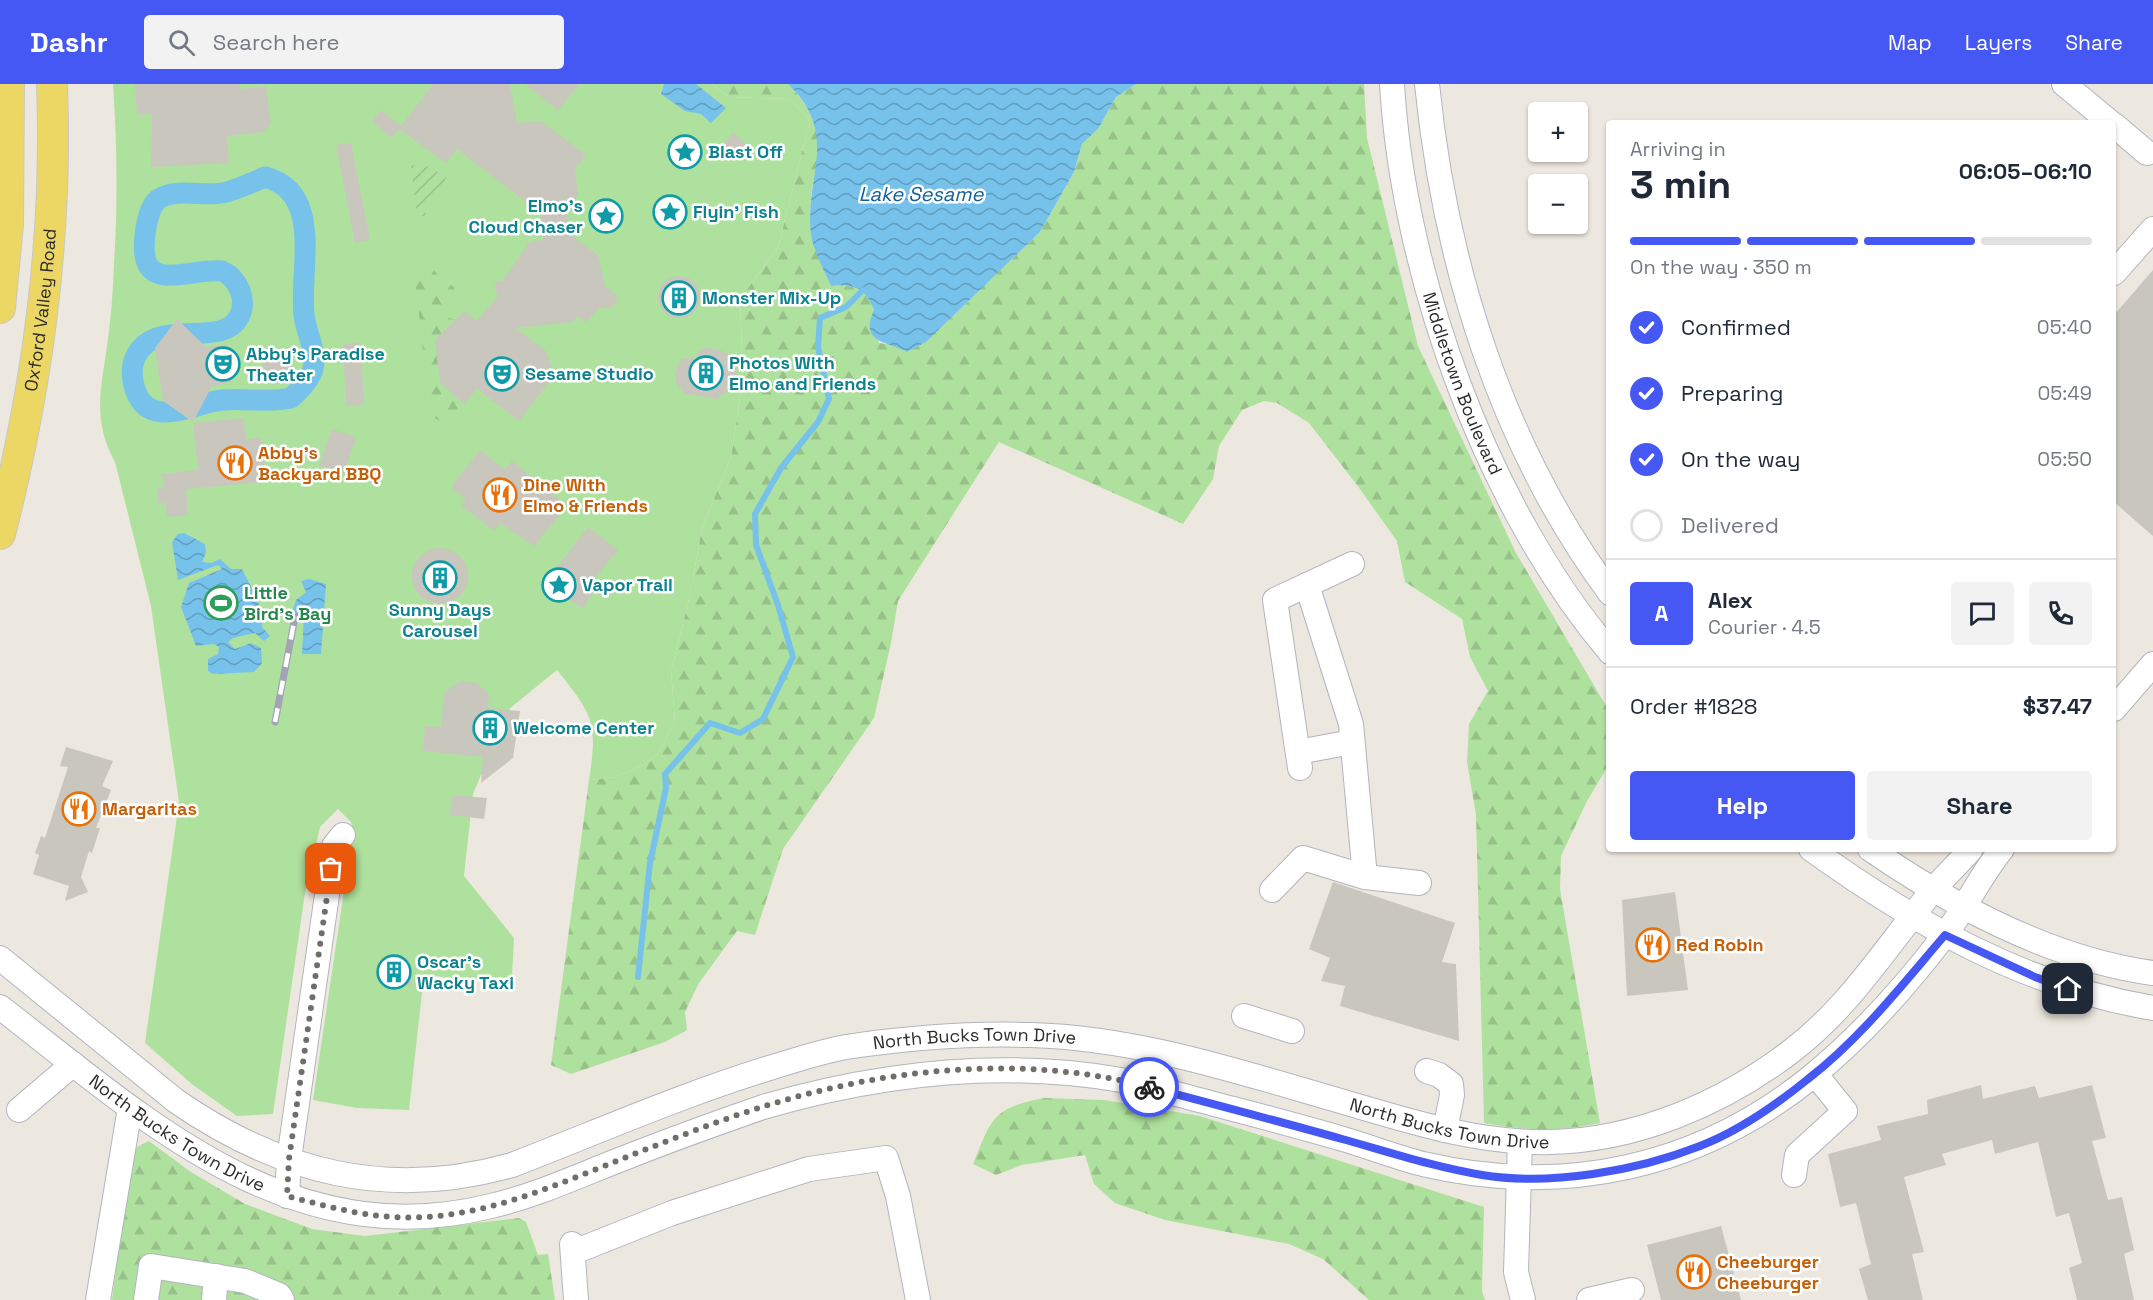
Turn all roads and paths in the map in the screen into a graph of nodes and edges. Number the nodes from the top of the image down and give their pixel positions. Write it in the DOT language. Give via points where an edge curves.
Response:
graph roads {
  1 [pos="9,84"];
  2 [pos="52,84"];
  3 [pos="1392,84"];
  4 [pos="1426,84"];
  5 [pos="2064,84"];
  6 [pos="2107,120"];
  7 [pos="2116,127"];
  8 [pos="2151,152"];
  9 [pos="2153,229"];
  10 [pos="2116,271"];
  11 [pos="0,308"];
  12 [pos="0,534"];
  13 [pos="1352,564"];
  14 [pos="1307,585"];
  15 [pos="1606,586"];
  16 [pos="1606,646"];
  17 [pos="2153,664"];
  18 [pos="2116,707"];
  19 [pos="1352,742"];
  20 [pos="343,836"];
  21 [pos="1816,852"];
  22 [pos="1875,852"];
  23 [pos="1968,852"];
  24 [pos="2000,852"];
  25 [pos="1365,878"];
  26 [pos="1419,883"];
  27 [pos="1934,889"];
  28 [pos="1272,890"];
  29 [pos="1964,906"];
  30 [pos="1913,917"];
  31 [pos="1945,935"];
  32 [pos="0,958"];
  33 [pos="2153,973"];
  34 [pos="0,1008"];
  35 [pos="2153,1008"];
  36 [pos="1244,1016"];
  37 [pos="1292,1031"];
  38 [pos="74,1064"];
  39 [pos="1427,1071"];
  40 [pos="1815,1074"];
  41 [pos="130,1108"];
  42 [pos="19,1110"];
  43 [pos="1444,1130"];
  44 [pos="1520,1142"];
  45 [pos="289,1159"];
  46 [pos="1794,1175"];
  47 [pos="1519,1177"];
  48 [pos="287,1196"];
  49 [pos="215,1288"];
  50 [pos="1632,1290"];
  51 [pos="98,1300"];
  52 [pos="146,1300"];
  53 [pos="282,1300"];
  54 [pos="576,1300"];
  55 [pos="918,1300"];
  56 [pos="1522,1300"];
  57 [pos="1589,1300"];
  1 -- 11 [label="main road" via="10,183"];
  2 -- 12 [label="main road, Oxford Valley Road" via="51,227 41,333 25,428"];
  3 -- 16 [label="street, Middletown Boulevard" via="1407,203 1420,259 1469,408 1498,474 1537,546 1573,604"];
  4 -- 15 [label="street, Middletown Boulevard" via="1450,231 1476,329 1506,406 1542,481"];
  5 -- 6 [label="street"];
  7 -- 8 [label="street"];
  9 -- 10 [label="street"];
  13 -- 14 [label="street"];
  14 -- 19 [label="street" via="1351,724"];
  14 -- 19 [label="street" via="1275,600 1299,760"];
  17 -- 18 [label="street"];
  19 -- 25 [label="street"];
  20 -- 45 [label="street" via="334,846"];
  21 -- 30 [label="street"];
  22 -- 27 [label="street"];
  23 -- 27 [label="street, North Bucks Town Drive"];
  24 -- 29 [label="street, North Bucks Town Drive"];
  25 -- 26 [label="street"];
  25 -- 28 [label="street" via="1303,858"];
  27 -- 29 [label="street"];
  27 -- 30 [label="street, North Bucks Town Drive"];
  29 -- 31 [label="street, North Bucks Town Drive"];
  29 -- 33 [label="street" via="2075,955"];
  30 -- 31 [label="street"];
  30 -- 44 [label="street, North Bucks Town Drive" via="1862,984 1829,1018 1791,1052 1736,1089 1643,1127 1586,1139"];
  31 -- 35 [label="street" via="2068,989"];
  31 -- 40 [label="street, North Bucks Town Drive" via="1885,1004"];
  32 -- 45 [label="street, North Bucks Town Drive" via="199,1117 236,1138"];
  34 -- 38 [label="street, North Bucks Town Drive"];
  36 -- 37 [label="street"];
  38 -- 41 [label="street, North Bucks Town Drive"];
  38 -- 42 [label="street"];
  39 -- 43 [label="street" via="1451,1084"];
  40 -- 46 [label="street" via="1845,1111 1797,1155"];
  40 -- 47 [label="street, North Bucks Town Drive" via="1748,1122 1701,1146 1641,1164 1588,1174"];
  41 -- 48 [label="street, North Bucks Town Drive" via="201,1157"];
  41 -- 51 [label="street"];
  43 -- 44 [label="street, North Bucks Town Drive"];
  43 -- 45 [label="street, North Bucks Town Drive" via="1164,1053 1097,1041 985,1034 824,1052 739,1077 512,1165 471,1175 400,1182 362,1179"];
  44 -- 47 [label="street"];
  45 -- 48 [label="street"];
  47 -- 48 [label="street, North Bucks Town Drive" via="1485,1176 1424,1164 1124,1080 1045,1070 995,1069 915,1073 804,1095 562,1184 488,1207 443,1215 395,1217 346,1211"];
  47 -- 56 [label="street" via="1516,1272"];
  49 -- 52 [label="street" via="151,1266"];
  49 -- 53 [label="street" via="245,1281 279,1295"];
  50 -- 57 [label="street"];
  54 -- 55 [label="street" via="573,1248 808,1169 886,1158 898,1196"];
}
